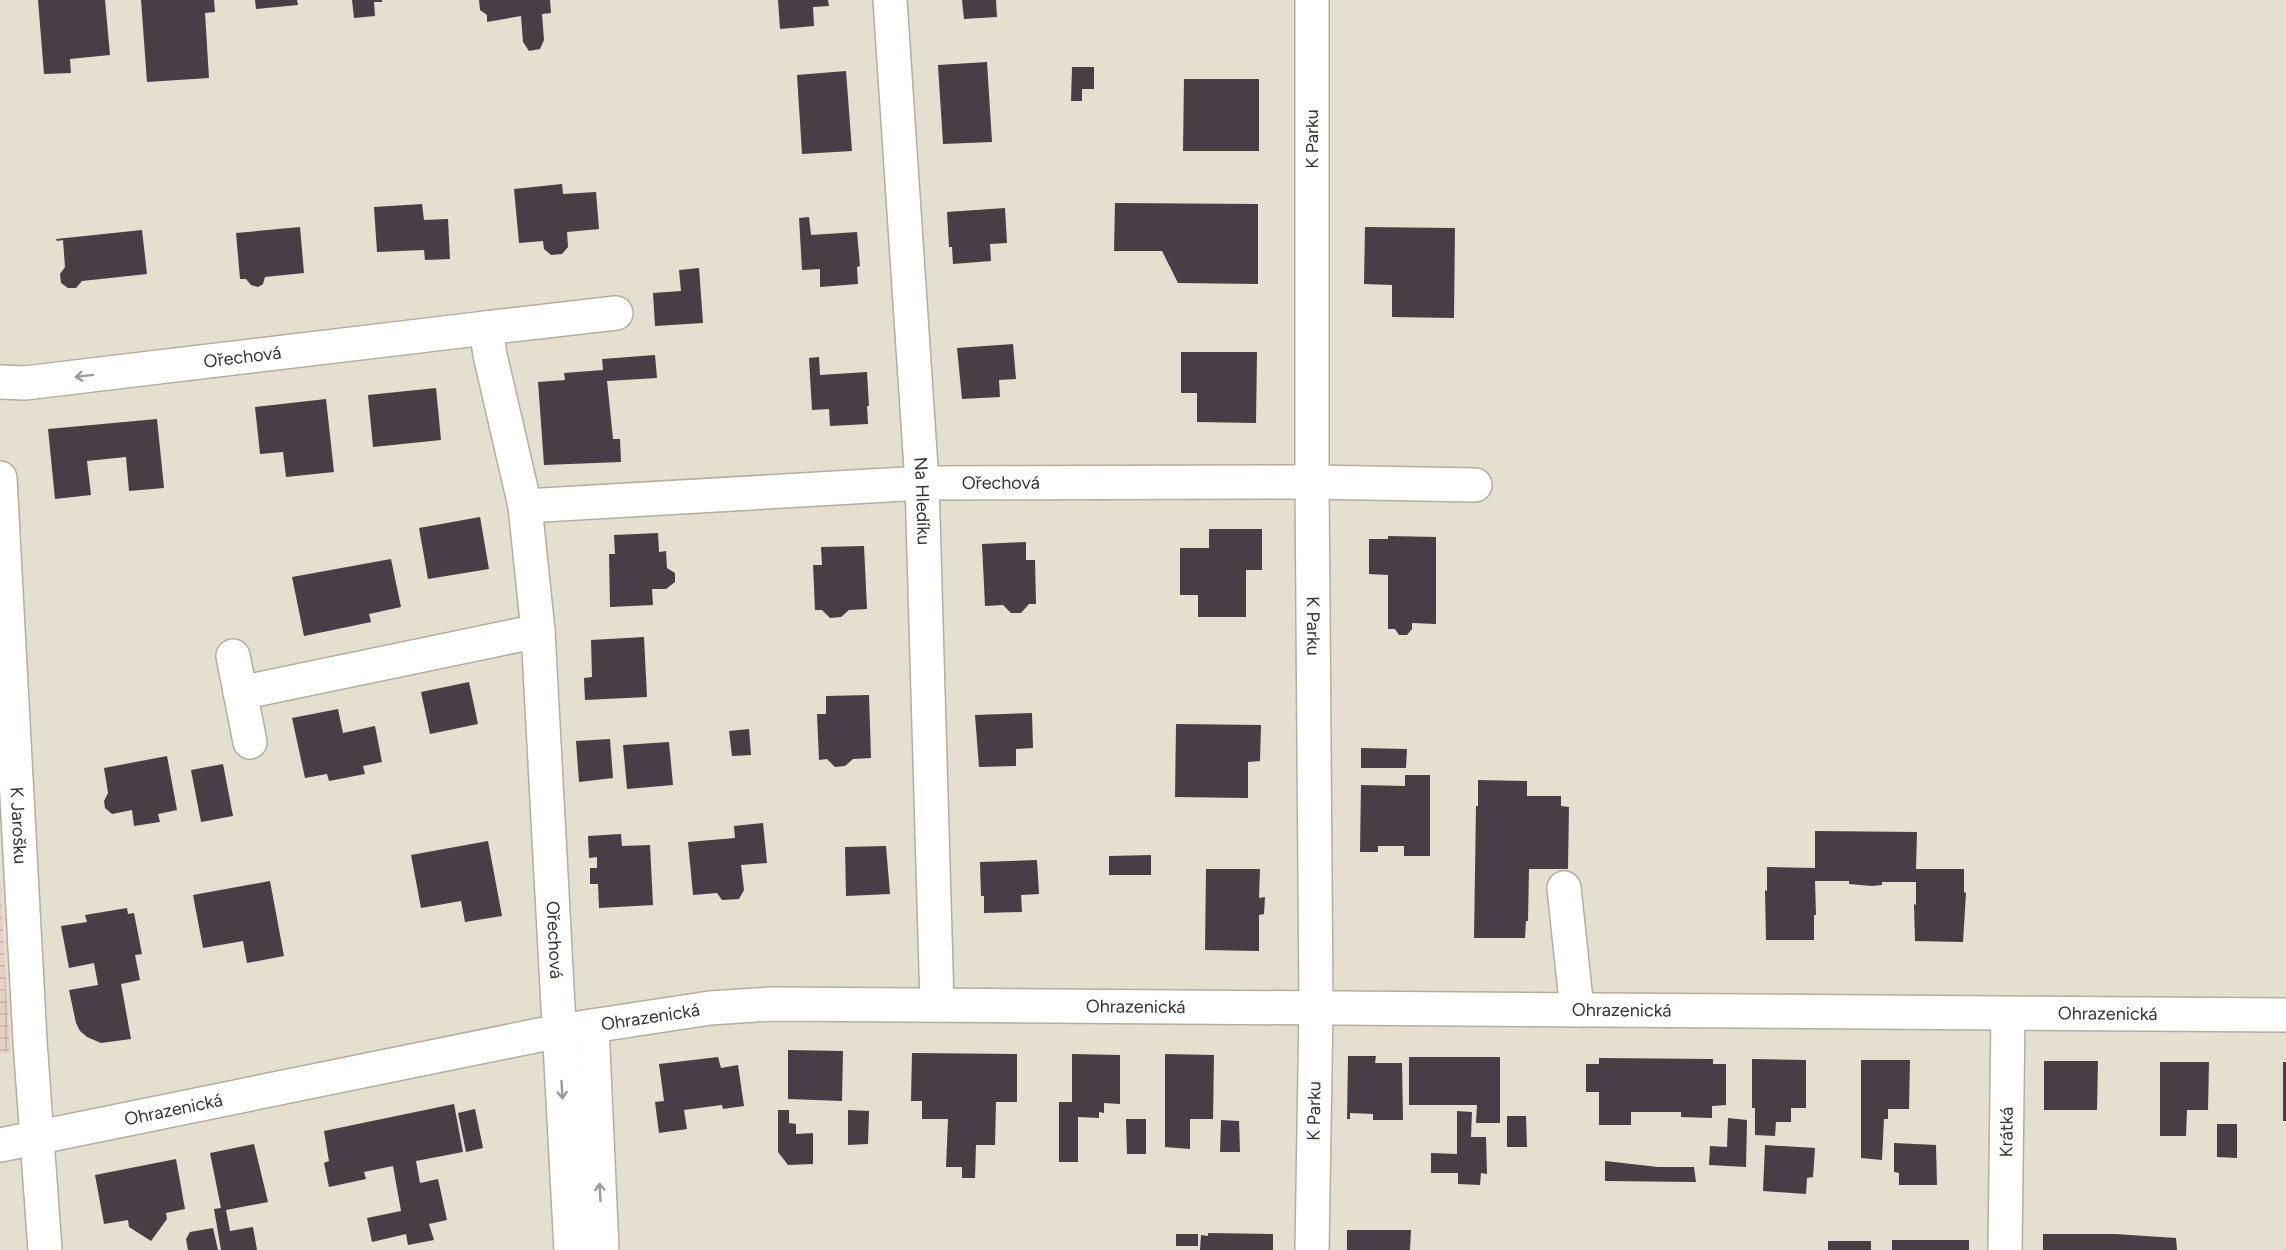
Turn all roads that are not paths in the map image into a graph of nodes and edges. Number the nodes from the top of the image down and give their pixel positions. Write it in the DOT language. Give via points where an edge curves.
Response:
graph roads {
  1 [pos="890,0"];
  2 [pos="1312,0"];
  3 [pos="616,313"];
  4 [pos="486,328"];
  5 [pos="0,382"];
  6 [pos="0,478"];
  7 [pos="1312,482"];
  8 [pos="922,483"];
  9 [pos="1475,485"];
  10 [pos="525,506"];
  11 [pos="538,631"];
  12 [pos="233,656"];
  13 [pos="240,693"];
  14 [pos="250,742"];
  15 [pos="1564,888"];
  16 [pos="937,1004"];
  17 [pos="1316,1007"];
  18 [pos="1577,1010"];
  19 [pos="2008,1014"];
  20 [pos="2286,1016"];
  21 [pos="591,1026"];
  22 [pos="559,1031"];
  23 [pos="38,1138"];
  24 [pos="0,1145"];
  25 [pos="45,1250"];
  26 [pos="571,1250"];
  27 [pos="603,1250"];
  28 [pos="1312,1250"];
  29 [pos="2006,1250"];
  1 -- 8 [label="street, Na Hledíku"];
  2 -- 7 [label="street, K Parku"];
  3 -- 4 [label="street, Ořechová"];
  4 -- 5 [label="street, Ořechová, one-way" via="25,383"];
  4 -- 10 [label="street, Ořechová"];
  6 -- 23 [label="street, K Jarošku"];
  7 -- 8 [label="street, Ořechová"];
  7 -- 9 [label="street, Ořechová"];
  7 -- 17 [label="street, K Parku"];
  8 -- 10 [label="street, Ořechová"];
  8 -- 16 [label="street, Na Hledíku"];
  10 -- 11 [label="street, Ořechová"];
  11 -- 13 [label="street"];
  11 -- 22 [label="street, Ořechová"];
  12 -- 13 [label="street"];
  13 -- 14 [label="street"];
  15 -- 18 [label="street"];
  16 -- 17 [label="street, Ohrazenická"];
  16 -- 21 [label="street, Ohrazenická" via="772,1004 710,1008"];
  17 -- 18 [label="street, Ohrazenická"];
  17 -- 28 [label="street, K Parku"];
  18 -- 19 [label="street, Ohrazenická"];
  19 -- 20 [label="street, Ohrazenická"];
  19 -- 29 [label="street, Krátká"];
  21 -- 22 [label="street, Ohrazenická"];
  27 -- 21 [label="street, one-way"];
  22 -- 23 [label="street, Ohrazenická"];
  22 -- 26 [label="street, Ořechová, one-way"];
  23 -- 24 [label="street, Ohrazenická"];
  23 -- 25 [label="street, K Jarošku"];
}
